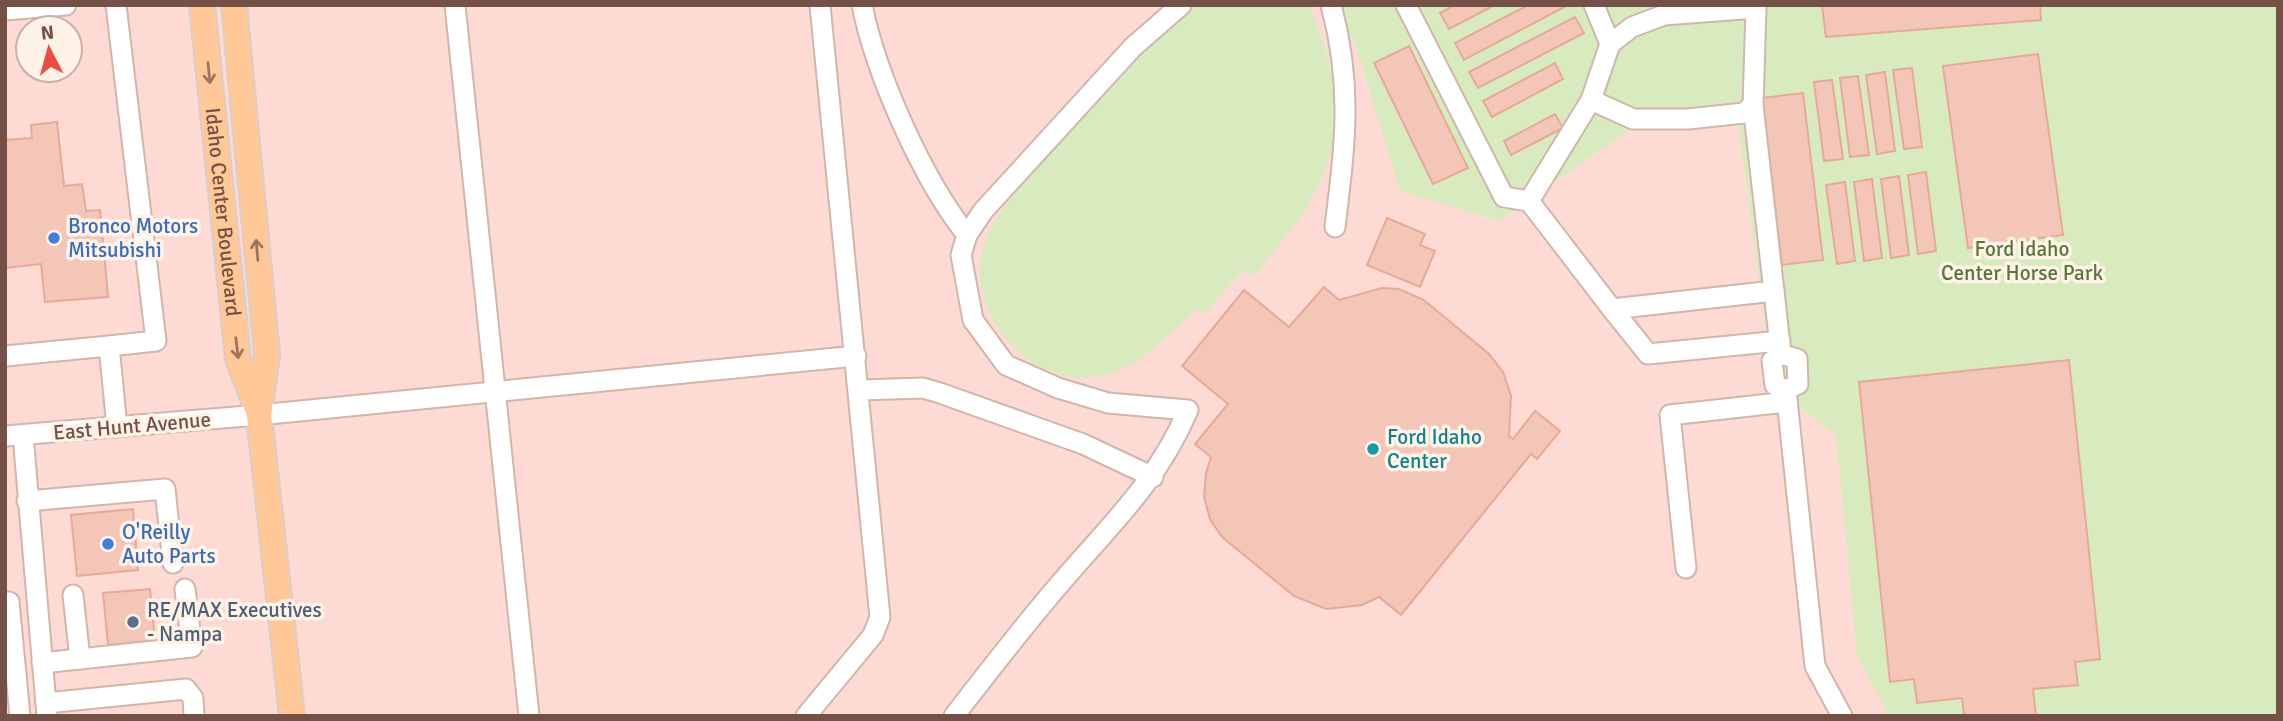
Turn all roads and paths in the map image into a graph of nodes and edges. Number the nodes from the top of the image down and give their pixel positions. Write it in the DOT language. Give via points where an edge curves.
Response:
graph roads {
  1 [pos="66,5"];
  2 [pos="117,5"];
  3 [pos="202,5"];
  4 [pos="234,5"];
  5 [pos="455,5"];
  6 [pos="820,5"];
  7 [pos="862,5"];
  8 [pos="1181,5"];
  9 [pos="1331,5"];
  10 [pos="1406,5"];
  11 [pos="1594,5"];
  12 [pos="1756,7"];
  13 [pos="5,10"];
  14 [pos="1610,44"];
  15 [pos="1591,100"];
  16 [pos="1753,105"];
  17 [pos="1529,201"];
  18 [pos="1335,227"];
  19 [pos="967,235"];
  20 [pos="1774,291"];
  21 [pos="1612,309"];
  22 [pos="109,346"];
  23 [pos="1781,348"];
  24 [pos="5,356"];
  25 [pos="856,356"];
  26 [pos="860,390"];
  27 [pos="495,392"];
  28 [pos="1786,396"];
  29 [pos="259,415"];
  30 [pos="117,427"];
  31 [pos="14,436"];
  32 [pos="15,477"];
  33 [pos="1153,477"];
  34 [pos="27,501"];
  35 [pos="173,562"];
  36 [pos="1686,568"];
  37 [pos="185,589"];
  38 [pos="73,595"];
  39 [pos="36,600"];
  40 [pos="7,603"];
  41 [pos="80,659"];
  42 [pos="43,663"];
  43 [pos="47,709"];
  44 [pos="20,716"];
  45 [pos="194,716"];
  46 [pos="292,716"];
  47 [pos="528,716"];
  48 [pos="806,716"];
  49 [pos="954,716"];
  50 [pos="1842,716"];
  1 -- 13 [label="street"];
  2 -- 22 [label="street" via="156,341"];
  3 -- 29 [label="main road, Idaho Center Boulevard, one-way" via="238,359"];
  29 -- 4 [label="main road, Idaho Center Boulevard, one-way" via="267,354"];
  5 -- 27 [label="street"];
  6 -- 25 [label="street"];
  7 -- 19 [label="street" via="870,46 897,110 950,213"];
  8 -- 19 [label="street" via="1124,57"];
  9 -- 18 [label="street" via="1342,45 1347,123"];
  10 -- 17 [label="street" via="1504,197"];
  11 -- 14 [label="street"];
  12 -- 14 [label="street" via="1664,16 1632,27"];
  12 -- 16 [label="street"];
  14 -- 15 [label="street"];
  15 -- 16 [label="street" via="1633,120 1744,113"];
  15 -- 17 [label="street"];
  16 -- 20 [label="street"];
  17 -- 21 [label="street"];
  19 -- 33 [label="street" via="961,255 973,320 1006,365 1108,403 1188,410"];
  20 -- 21 [label="street"];
  20 -- 23 [label="street"];
  21 -- 23 [label="street" via="1648,354"];
  22 -- 24 [label="street"];
  22 -- 30 [label="street"];
  23 -- 28 [label="street" via="1797,359 1798,384"];
  25 -- 26 [label="street"];
  25 -- 27 [label="street, East Hunt Avenue"];
  26 -- 33 [label="street" via="923,388 940,393 1083,444"];
  26 -- 48 [label="street" via="880,617 873,635"];
  27 -- 29 [label="street, East Hunt Avenue"];
  27 -- 47 [label="street"];
  28 -- 36 [label="street" via="1670,415"];
  28 -- 50 [label="street" via="1815,666"];
  29 -- 30 [label="street, East Hunt Avenue"];
  29 -- 46 [label="main road, Idaho Center Boulevard"];
  30 -- 31 [label="street, East Hunt Avenue"];
  31 -- 32 [label="street"];
  32 -- 34 [label="street"];
  33 -- 49 [label="street" via="1056,588"];
  34 -- 35 [label="street" via="165,489"];
  34 -- 39 [label="street"];
  37 -- 41 [label="street" via="192,648"];
  38 -- 41 [label="street"];
  39 -- 40 [label="street"];
  39 -- 42 [label="street"];
  40 -- 44 [label="street"];
  41 -- 42 [label="street"];
  42 -- 43 [label="street"];
  43 -- 45 [label="street" via="186,689 193,698"];
}
